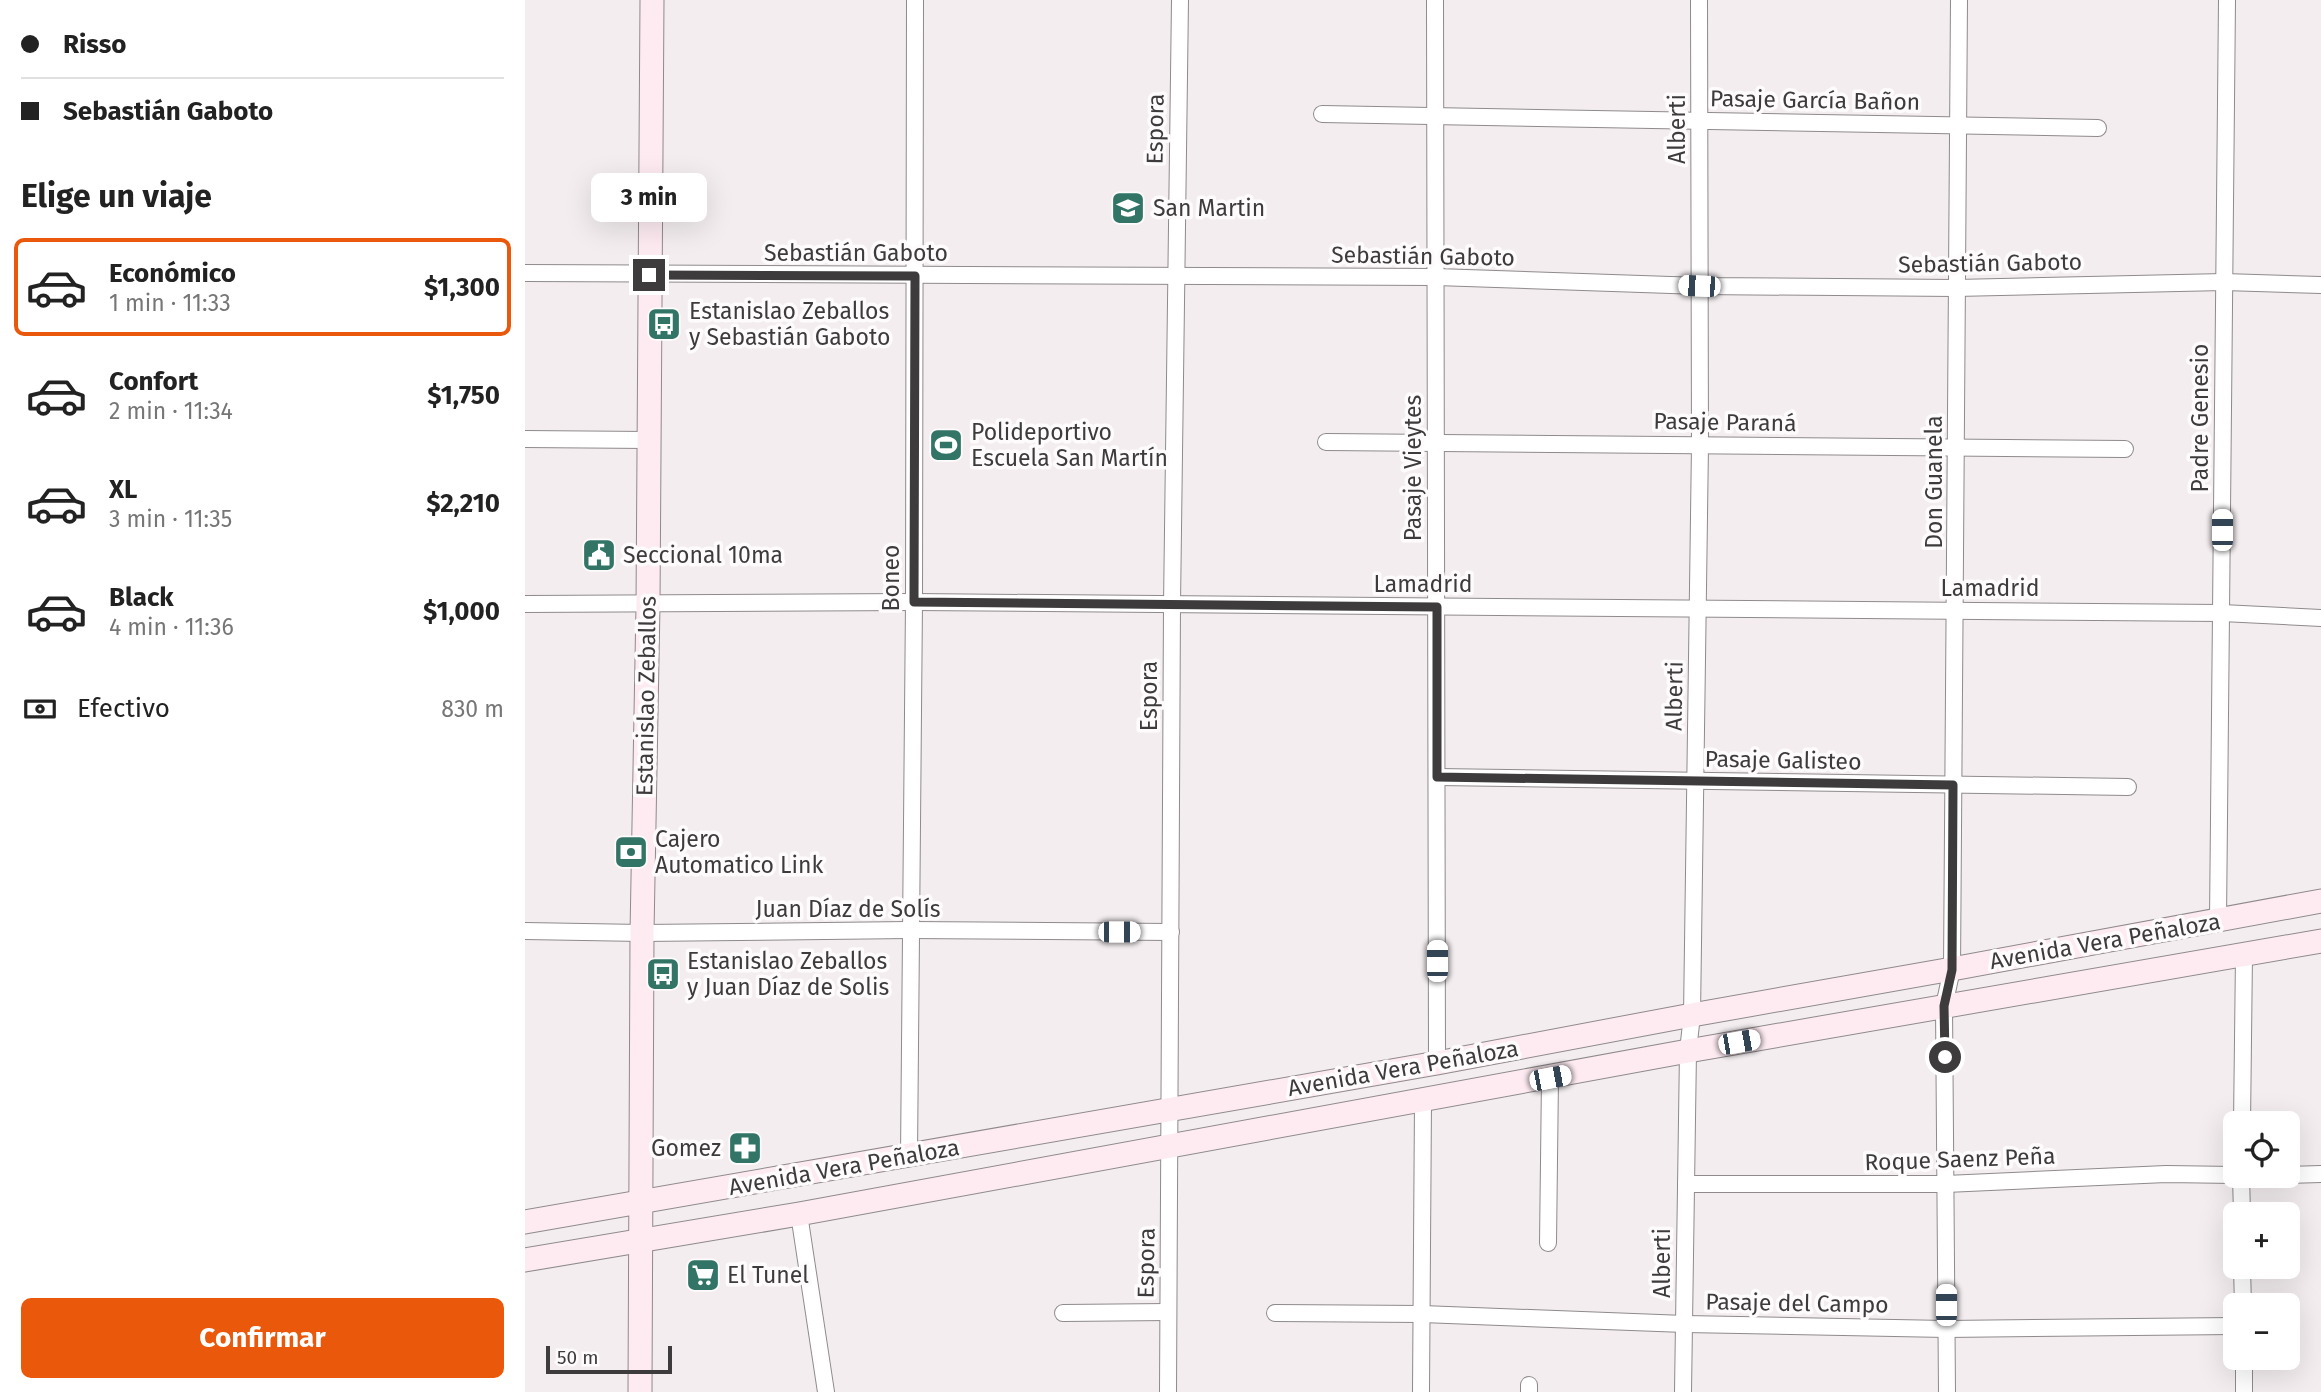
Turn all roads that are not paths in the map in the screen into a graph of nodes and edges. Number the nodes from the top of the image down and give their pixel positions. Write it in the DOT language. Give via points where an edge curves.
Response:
graph roads {
  1 [pos="652,0"];
  2 [pos="915,0"];
  3 [pos="1180,0"];
  4 [pos="1435,0"];
  5 [pos="1699,0"];
  6 [pos="1959,0"];
  7 [pos="2227,0"];
  8 [pos="1322,114"];
  9 [pos="1436,115"];
  10 [pos="1700,122"];
  11 [pos="1959,125"];
  12 [pos="2098,128"];
  13 [pos="525,273"];
  14 [pos="649,275"];
  15 [pos="915,276"];
  16 [pos="1176,277"];
  17 [pos="1436,277"];
  18 [pos="2224,282"];
  19 [pos="2321,285"];
  20 [pos="1699,286"];
  21 [pos="1957,288"];
  22 [pos="525,439"];
  23 [pos="648,440"];
  24 [pos="1326,442"];
  25 [pos="1436,442"];
  26 [pos="1700,445"];
  27 [pos="1957,447"];
  28 [pos="2125,449"];
  29 [pos="914,602"];
  30 [pos="525,604"];
  31 [pos="648,605"];
  32 [pos="1173,605"];
  33 [pos="1437,607"];
  34 [pos="1698,609"];
  35 [pos="1955,611"];
  36 [pos="2222,613"];
  37 [pos="2321,618"];
  38 [pos="1437,777"];
  39 [pos="1695,782"];
  40 [pos="1953,785"];
  41 [pos="2129,787"];
  42 [pos="2321,901"];
  43 [pos="2218,920"];
  44 [pos="909,930"];
  45 [pos="525,931"];
  46 [pos="1171,932"];
  47 [pos="642,933"];
  48 [pos="2321,941"];
  49 [pos="2243,955"];
  50 [pos="1952,970"];
  51 [pos="1944,1006"];
  52 [pos="1692,1014"];
  53 [pos="1688,1051"];
  54 [pos="1437,1063"];
  55 [pos="1550,1078"];
  56 [pos="1423,1101"];
  57 [pos="1170,1109"];
  58 [pos="2242,1111"];
  59 [pos="1170,1145"];
  60 [pos="909,1156"];
  61 [pos="2321,1174"];
  62 [pos="2223,1175"];
  63 [pos="2300,1175"];
  64 [pos="1686,1184"];
  65 [pos="1946,1184"];
  66 [pos="642,1201"];
  67 [pos="799,1214"];
  68 [pos="525,1222"];
  69 [pos="642,1241"];
  70 [pos="1548,1243"];
  71 [pos="525,1260"];
  72 [pos="1168,1312"];
  73 [pos="1063,1313"];
  74 [pos="1275,1313"];
  75 [pos="1422,1314"];
  76 [pos="1685,1324"];
  77 [pos="2223,1326"];
  78 [pos="1947,1329"];
  79 [pos="2244,1370"];
  80 [pos="640,1392"];
  81 [pos="826,1392"];
  82 [pos="1168,1392"];
  83 [pos="1421,1392"];
  84 [pos="1683,1392"];
  85 [pos="1947,1392"];
  86 [pos="2244,1392"];
  1 -- 14 [label="main road, Estanislao Zeballos"];
  2 -- 15 [label="street, Boneo"];
  3 -- 16 [label="street, Espora"];
  4 -- 9 [label="street, Pasaje Vieytes"];
  5 -- 10 [label="street, Alberti"];
  6 -- 11 [label="street, Don Guanela"];
  7 -- 18 [label="street, Padre Genesio"];
  8 -- 9 [label="street, Pasaje García Bañon"];
  9 -- 10 [label="street, Pasaje García Bañon"];
  9 -- 17 [label="street, Pasaje Vieytes"];
  10 -- 11 [label="street, Pasaje García Bañon"];
  10 -- 20 [label="street, Alberti"];
  11 -- 12 [label="street, Pasaje García Bañon"];
  11 -- 21 [label="street, Don Guanela"];
  13 -- 14 [label="street, Sebastián Gaboto"];
  14 -- 15 [label="street, Sebastián Gaboto"];
  14 -- 23 [label="main road, Estanislao Zeballos"];
  15 -- 16 [label="street, Sebastián Gaboto"];
  15 -- 29 [label="street, Boneo"];
  16 -- 17 [label="street, Sebastián Gaboto"];
  16 -- 32 [label="street, Espora"];
  17 -- 20 [label="street, Sebastián Gaboto"];
  17 -- 25 [label="street, Pasaje Vieytes"];
  18 -- 19 [label="street, Sebastián Gaboto"];
  18 -- 21 [label="street, Sebastián Gaboto"];
  18 -- 36 [label="street, Padre Genesio"];
  20 -- 21 [label="street, Sebastián Gaboto"];
  20 -- 26 [label="street, Alberti"];
  21 -- 27 [label="street, Don Guanela"];
  22 -- 23 [label="street"];
  23 -- 31 [label="main road, Estanislao Zeballos"];
  24 -- 25 [label="street, Pasaje Paraná"];
  25 -- 26 [label="street, Pasaje Paraná"];
  25 -- 33 [label="street, Pasaje Vieytes"];
  26 -- 27 [label="street, Pasaje Paraná"];
  26 -- 34 [label="street, Alberti"];
  27 -- 28 [label="street, Pasaje Paraná"];
  27 -- 35 [label="street, Don Guanela"];
  29 -- 31 [label="street, Lamadrid"];
  29 -- 32 [label="street, Lamadrid"];
  29 -- 44 [label="street, Boneo"];
  30 -- 31 [label="street, Lamadrid"];
  31 -- 47 [label="main road, Estanislao Zeballos"];
  32 -- 33 [label="street, Lamadrid"];
  32 -- 46 [label="street, Espora"];
  33 -- 34 [label="street, Lamadrid"];
  33 -- 38 [label="street, Pasaje Vieytes"];
  34 -- 35 [label="street, Lamadrid"];
  34 -- 39 [label="street, Alberti"];
  35 -- 36 [label="street, Lamadrid"];
  35 -- 40 [label="street, Don Guanela"];
  36 -- 37 [label="street, Lamadrid"];
  36 -- 43 [label="street, Padre Genesio"];
  38 -- 39 [label="street, Pasaje Galisteo"];
  38 -- 54 [label="street, Pasaje Vieytes"];
  39 -- 40 [label="street, Pasaje Galisteo"];
  39 -- 52 [label="street, Alberti"];
  40 -- 41 [label="street, Pasaje Galisteo"];
  40 -- 50 [label="street, Don Guanela"];
  42 -- 43 [label="main road, Avenida Vera Peñaloza"];
  43 -- 50 [label="main road, Avenida Vera Peñaloza"];
  44 -- 46 [label="street, Juan Díaz de Solís"];
  44 -- 47 [label="street, Juan Díaz de Solís"];
  44 -- 60 [label="street, Boneo"];
  45 -- 47 [label="street, Juan Díaz de Solís"];
  46 -- 57 [label="street, Espora"];
  47 -- 66 [label="main road, Estanislao Zeballos"];
  48 -- 49 [label="main road, Avenida Vera Peñaloza"];
  49 -- 51 [label="main road, Avenida Vera Peñaloza"];
  49 -- 58 [label="street"];
  50 -- 51 [label="street, Don Guanela"];
  50 -- 52 [label="main road, Avenida Vera Peñaloza"];
  51 -- 53 [label="main road, Avenida Vera Peñaloza"];
  51 -- 65 [label="street, Don Guanela"];
  52 -- 53 [label="street, Alberti"];
  52 -- 54 [label="main road, Avenida Vera Peñaloza"];
  53 -- 55 [label="main road, Avenida Vera Peñaloza"];
  53 -- 64 [label="street, Alberti"];
  54 -- 57 [label="main road, Avenida Vera Peñaloza"];
  55 -- 56 [label="main road, Avenida Vera Peñaloza"];
  55 -- 70 [label="street"];
  56 -- 59 [label="main road, Avenida Vera Peñaloza"];
  56 -- 75 [label="street"];
  57 -- 59 [label="street, Espora"];
  57 -- 60 [label="main road, Avenida Vera Peñaloza"];
  59 -- 67 [label="main road, Avenida Vera Peñaloza"];
  59 -- 72 [label="street, Espora"];
  60 -- 66 [label="main road, Avenida Vera Peñaloza"];
  61 -- 63 [label="street"];
  62 -- 65 [label="street, Roque Saenz Peña"];
  64 -- 65 [label="street, Roque Saenz Peña"];
  64 -- 76 [label="street, Alberti"];
  65 -- 78 [label="street, Don Guanela"];
  66 -- 68 [label="main road, Avenida Vera Peñaloza"];
  66 -- 69 [label="main road, Estanislao Zeballos"];
  67 -- 69 [label="main road, Avenida Vera Peñaloza"];
  67 -- 81 [label="street"];
  69 -- 71 [label="main road, Avenida Vera Peñaloza"];
  69 -- 80 [label="main road, Estanislao Zeballos"];
  72 -- 73 [label="street"];
  72 -- 82 [label="street, Espora"];
  74 -- 75 [label="street, Pasaje del Campo"];
  75 -- 76 [label="street, Pasaje del Campo"];
  75 -- 83 [label="street"];
  76 -- 78 [label="street, Pasaje del Campo"];
  76 -- 84 [label="street, Alberti"];
  77 -- 78 [label="street, Pasaje del Campo"];
  78 -- 85 [label="street, Don Guanela"];
  79 -- 86 [label="street"];
}
